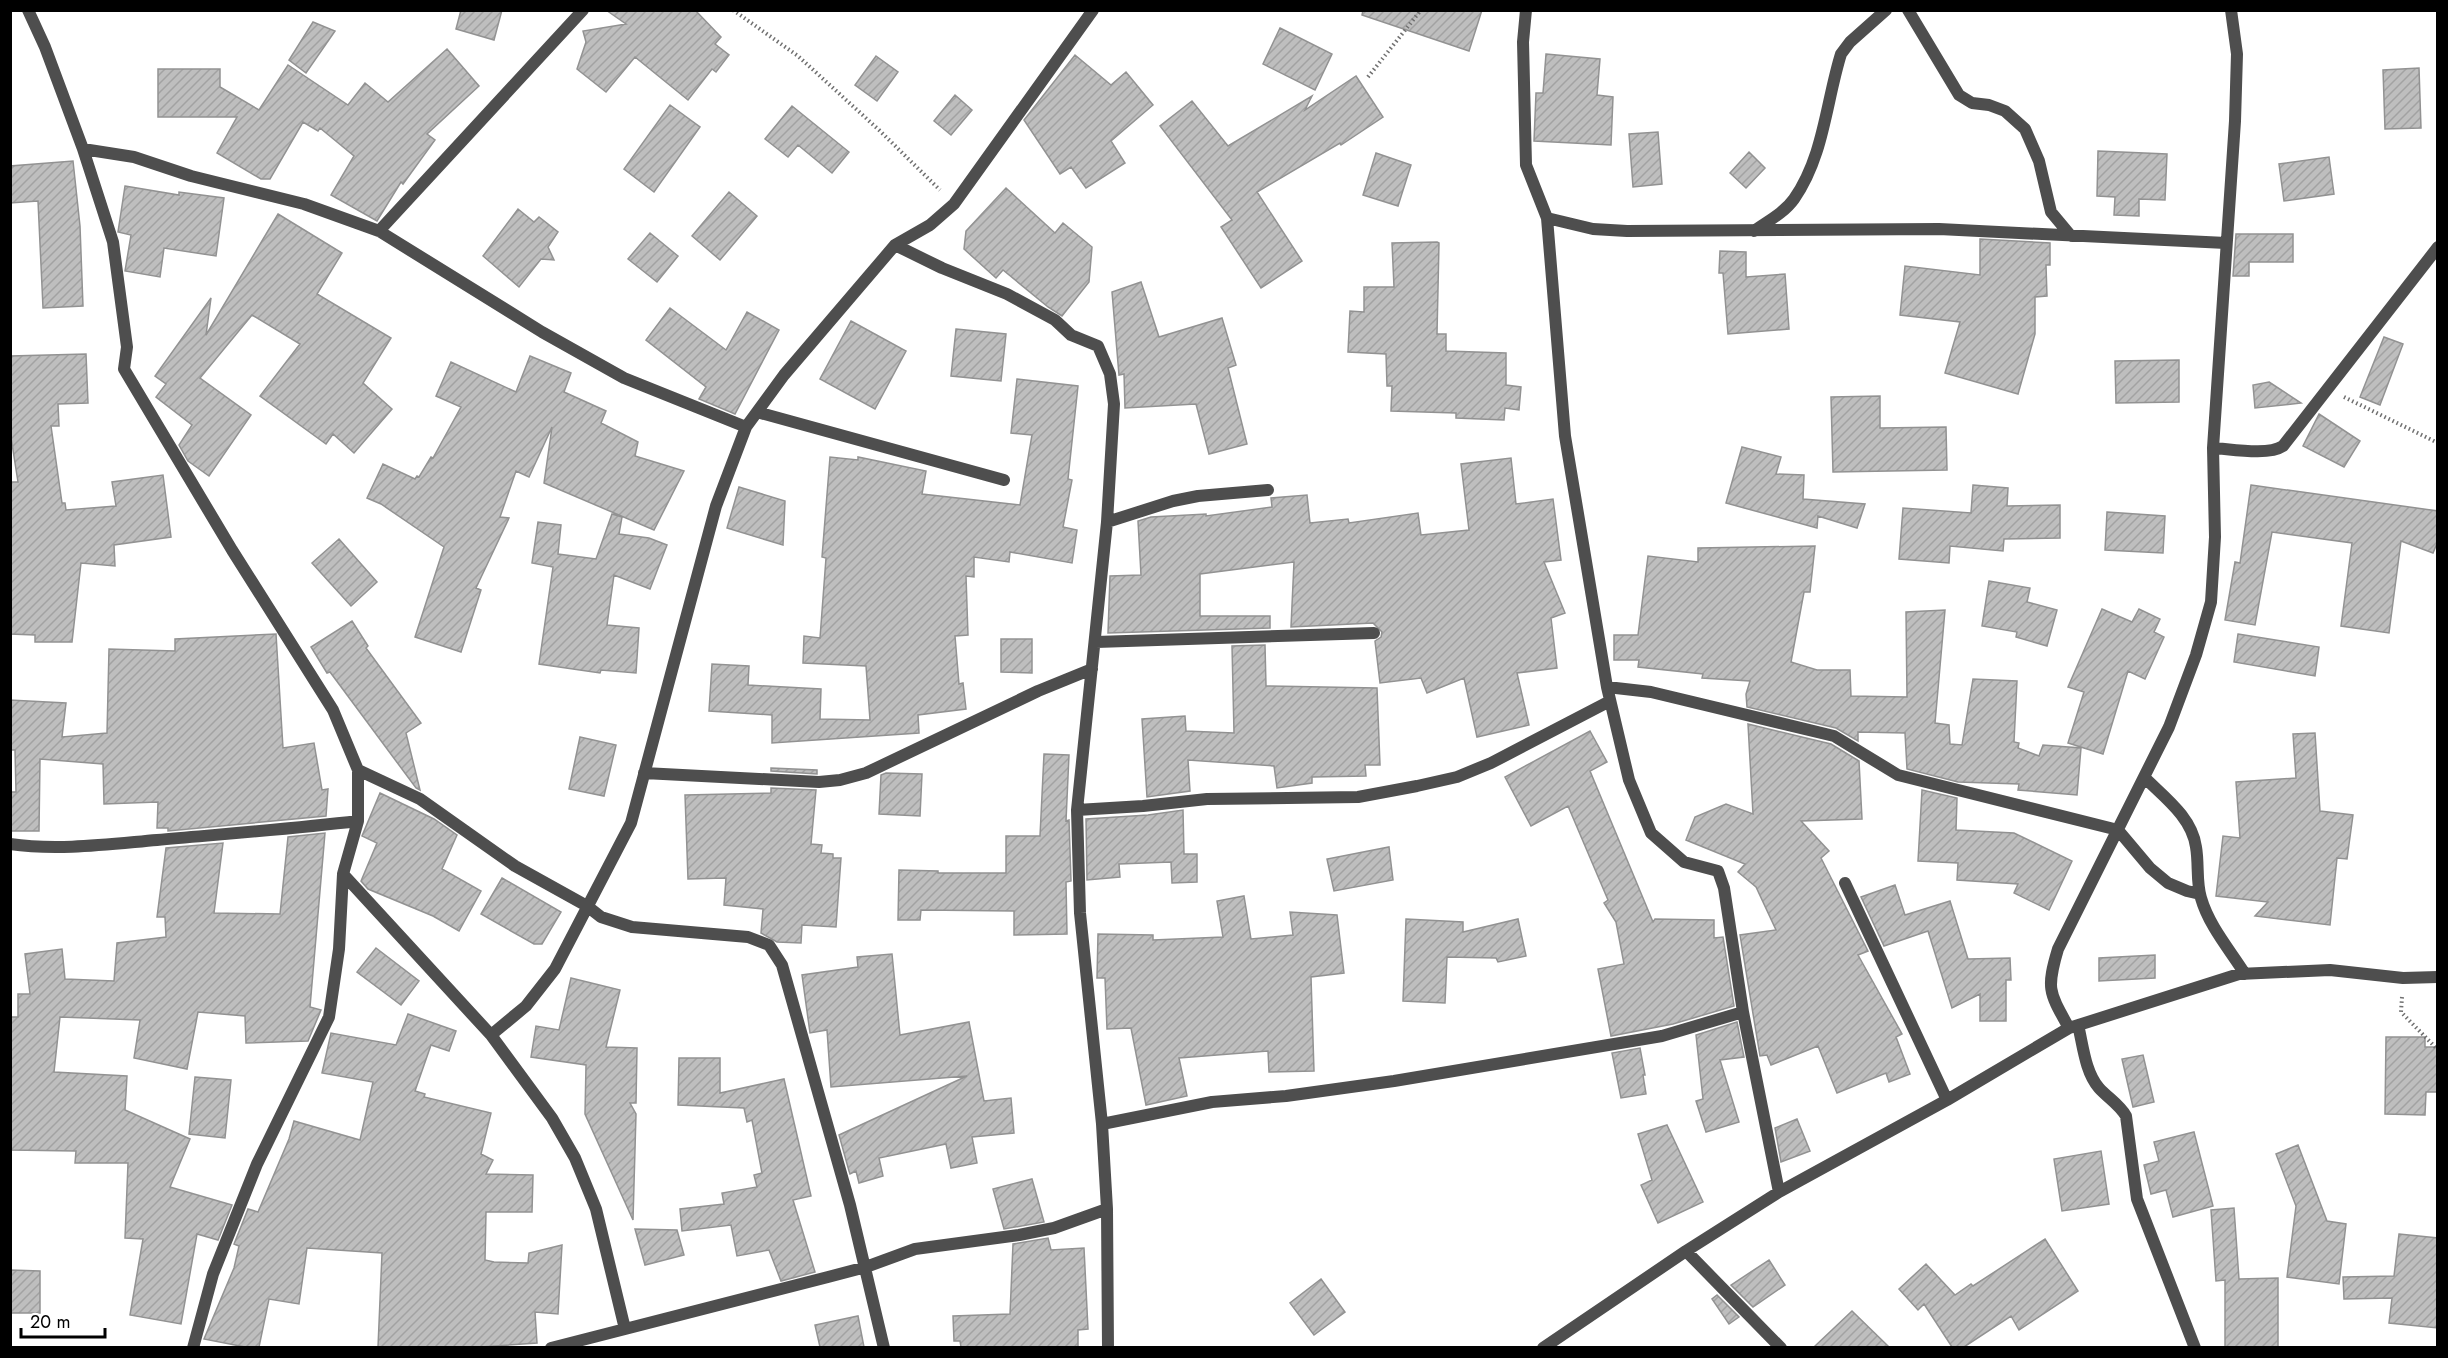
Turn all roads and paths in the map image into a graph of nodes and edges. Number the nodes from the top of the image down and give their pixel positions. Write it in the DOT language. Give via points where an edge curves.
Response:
graph roads {
  1 [pos="28,10"];
  2 [pos="583,10"];
  3 [pos="733,10"];
  4 [pos="1093,10"];
  5 [pos="1421,10"];
  6 [pos="1526,10"];
  7 [pos="1886,10"];
  8 [pos="1908,10"];
  9 [pos="2231,10"];
  10 [pos="1368,77"];
  11 [pos="83,149"];
  12 [pos="954,204"];
  13 [pos="1546,218"];
  14 [pos="380,231"];
  15 [pos="1754,231"];
  16 [pos="2071,236"];
  17 [pos="2226,243"];
  18 [pos="896,245"];
  19 [pos="2438,247"];
  20 [pos="2327,388"];
  21 [pos="757,412"];
  22 [pos="746,427"];
  23 [pos="2438,443"];
  24 [pos="2213,448"];
  25 [pos="1004,480"];
  26 [pos="1268,490"];
  27 [pos="1107,522"];
  28 [pos="1374,633"];
  29 [pos="1096,642"];
  30 [pos="1092,669"];
  31 [pos="1607,687"];
  32 [pos="1611,701"];
  33 [pos="358,770"];
  34 [pos="644,773"];
  35 [pos="2144,777"];
  36 [pos="1077,810"];
  37 [pos="358,821"];
  38 [pos="2118,830"];
  39 [pos="10,844"];
  40 [pos="343,874"];
  41 [pos="1845,883"];
  42 [pos="2200,894"];
  43 [pos="587,906"];
  44 [pos="2245,974"];
  45 [pos="2438,977"];
  46 [pos="2403,978"];
  47 [pos="1743,1012"];
  48 [pos="2073,1026"];
  49 [pos="491,1035"];
  50 [pos="2438,1050"];
  51 [pos="1947,1100"];
  52 [pos="1102,1124"];
  53 [pos="1779,1192"];
  54 [pos="1107,1209"];
  55 [pos="1686,1251"];
  56 [pos="866,1267"];
  57 [pos="625,1329"];
  58 [pos="193,1347"];
  59 [pos="551,1347"];
  60 [pos="884,1347"];
  61 [pos="1108,1347"];
  62 [pos="1543,1347"];
  63 [pos="1781,1347"];
  64 [pos="2195,1347"];
  1 -- 11 [label="street"];
  2 -- 14 [label="street"];
  3 -- 12 [label="path" via="798,56"];
  4 -- 12 [label="street"];
  5 -- 10 [label="path"];
  6 -- 13 [label="street" via="1526,165"];
  7 -- 15 [label="street" via="1841,54 1816,154 1794,199"];
  8 -- 16 [label="street" via="1959,95 1972,103 2006,111 2025,129 2039,161 2051,212"];
  9 -- 17 [label="street" via="2237,54"];
  11 -- 14 [label="street" via="134,157 190,176 304,204"];
  11 -- 33 [label="street" via="113,242 127,347 124,369 333,710"];
  12 -- 18 [label="street" via="930,225"];
  13 -- 15 [label="street" via="1604,230"];
  13 -- 31 [label="street" via="1565,436"];
  14 -- 22 [label="street" via="624,378"];
  15 -- 16 [label="street" via="1939,229"];
  16 -- 17 [label="street"];
  17 -- 24 [label="street"];
  18 -- 21 [label="street"];
  18 -- 27 [label="street" via="1007,294 1055,320 1071,335 1098,346 1110,374 1114,404"];
  19 -- 20 [label="street"];
  20 -- 23 [label="path"];
  20 -- 24 [label="street" via="2278,449"];
  21 -- 22 [label="street"];
  21 -- 25 [label="street"];
  22 -- 34 [label="street" via="716,507"];
  24 -- 35 [label="street" via="2215,537 2211,602 2169,727"];
  26 -- 27 [label="street" via="1198,496"];
  27 -- 29 [label="street"];
  28 -- 29 [label="street"];
  29 -- 30 [label="street"];
  30 -- 34 [label="street" via="866,773 840,780"];
  30 -- 36 [label="street"];
  31 -- 32 [label="street"];
  31 -- 38 [label="street" via="1651,692 1834,736 1898,775"];
  32 -- 36 [label="street" via="1491,763 1457,777 1417,786 1358,797 1207,798"];
  32 -- 47 [label="street" via="1629,780 1651,833 1684,862 1718,871"];
  33 -- 37 [label="street"];
  33 -- 43 [label="street" via="420,799 514,866"];
  34 -- 43 [label="street" via="631,823"];
  35 -- 38 [label="street"];
  35 -- 42 [label="street" via="2190,827 2196,846"];
  36 -- 52 [label="street" via="1080,913"];
  37 -- 39 [label="street" via="62,846"];
  37 -- 40 [label="street"];
  38 -- 42 [label="street" via="2168,883"];
  38 -- 48 [label="street" via="2058,949 2051,974 2052,997"];
  40 -- 49 [label="street"];
  40 -- 58 [label="street" via="339,949 329,1017 257,1164 213,1274"];
  41 -- 51 [label="street"];
  42 -- 44 [label="street" via="2208,917"];
  43 -- 49 [label="street" via="555,969 526,1006"];
  43 -- 56 [label="street" via="601,917 632,927 748,937 769,945 782,965"];
  44 -- 46 [label="street" via="2330,970"];
  44 -- 48 [label="street"];
  45 -- 46 [label="street"];
  46 -- 50 [label="path" via="2401,1012"];
  47 -- 52 [label="street" via="1662,1036 1394,1081 1212,1102"];
  47 -- 53 [label="street"];
  48 -- 51 [label="street"];
  48 -- 64 [label="street" via="2098,1087 2126,1116 2137,1199"];
  49 -- 57 [label="street" via="552,1118 575,1158 596,1209"];
  51 -- 53 [label="street"];
  52 -- 54 [label="street"];
  53 -- 55 [label="street"];
  54 -- 56 [label="street" via="1054,1228 915,1249"];
  54 -- 61 [label="street"];
  55 -- 62 [label="street"];
  55 -- 63 [label="street"];
  56 -- 57 [label="street"];
  56 -- 60 [label="street"];
  57 -- 59 [label="street"];
}
